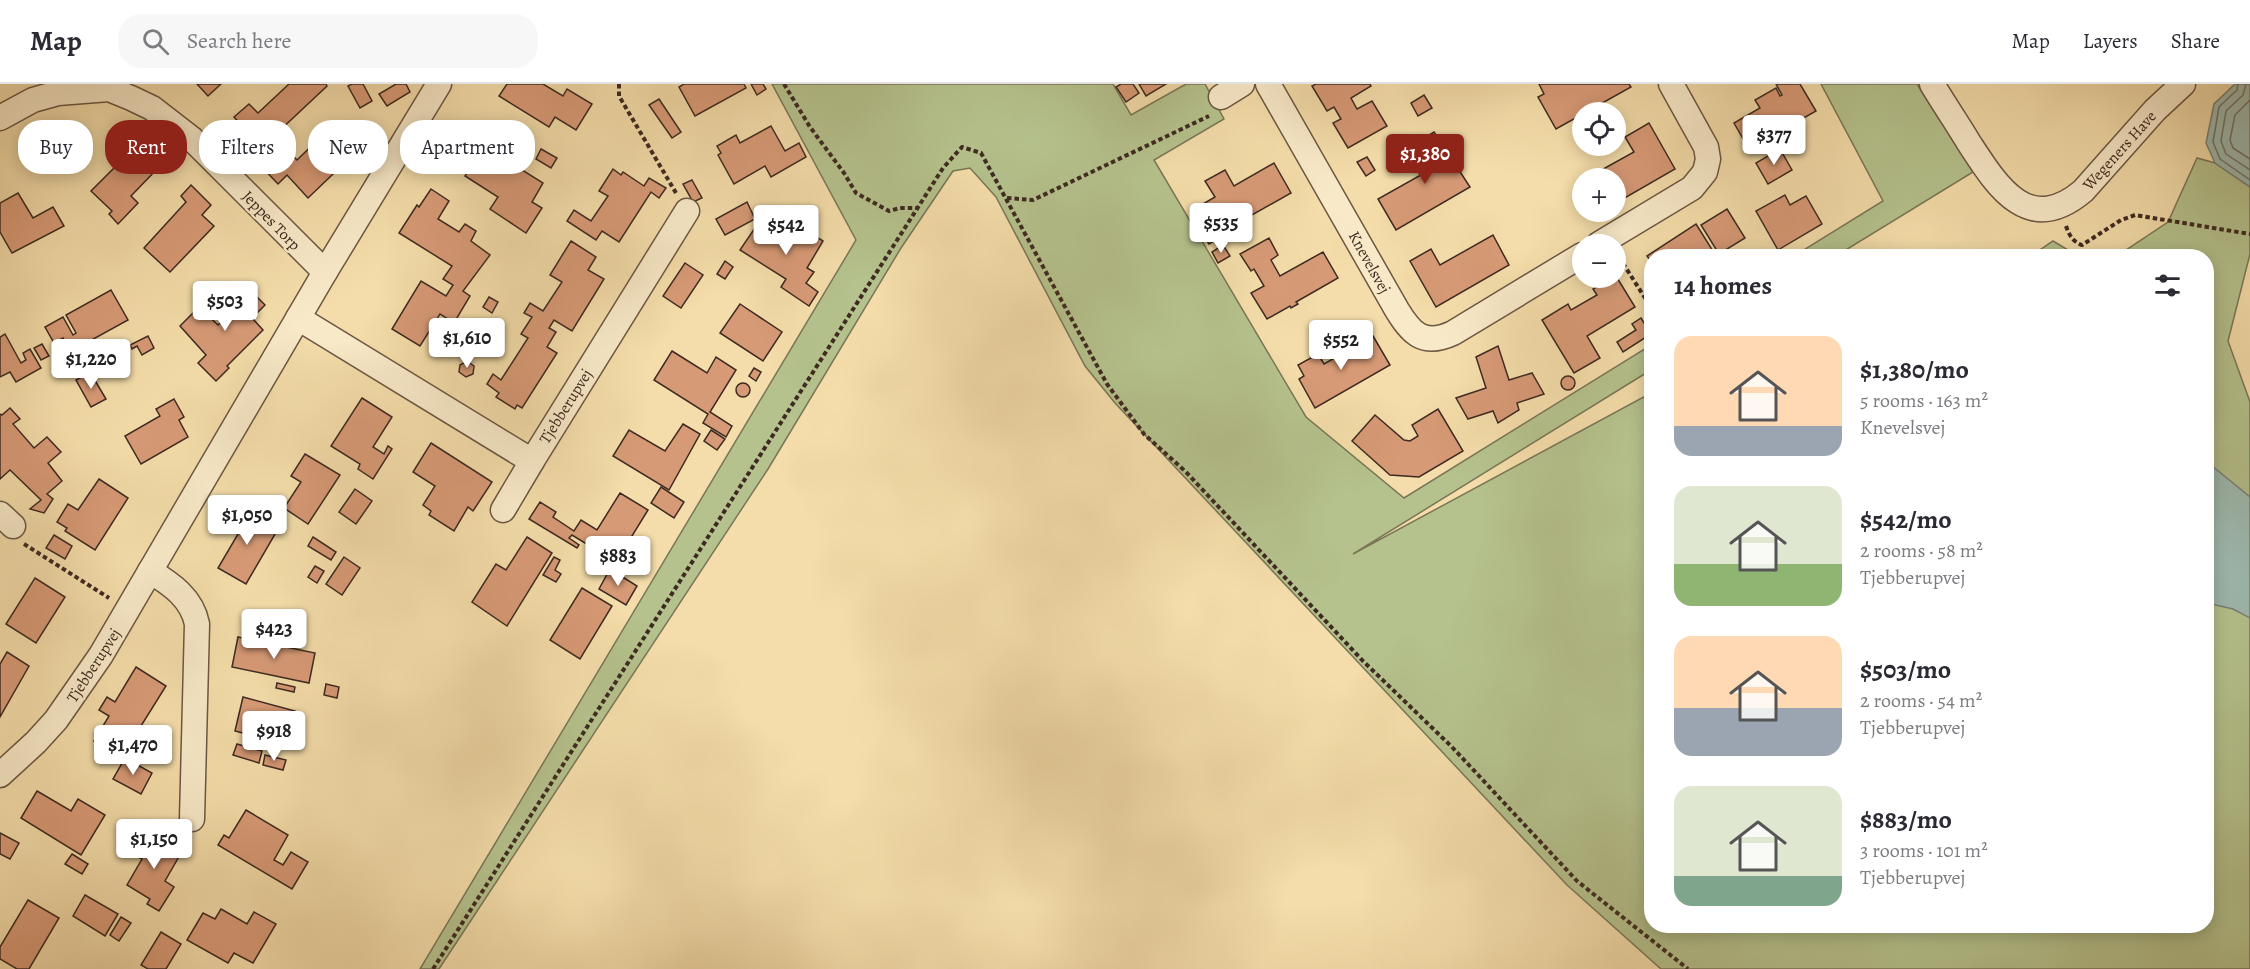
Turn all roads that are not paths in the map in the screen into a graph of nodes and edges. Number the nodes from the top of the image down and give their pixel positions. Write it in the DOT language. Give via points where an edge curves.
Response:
graph roads {
  1 [pos="439,84"];
  2 [pos="1242,84"];
  3 [pos="1268,84"];
  4 [pos="1671,84"];
  5 [pos="1932,84"];
  6 [pos="2183,84"];
  7 [pos="1221,97"];
  8 [pos="0,118"];
  9 [pos="687,211"];
  10 [pos="1616,234"];
  11 [pos="1572,261"];
  12 [pos="325,272"];
  13 [pos="298,318"];
  14 [pos="532,461"];
  15 [pos="502,510"];
  16 [pos="150,571"];
  17 [pos="0,776"];
  18 [pos="192,819"];
  1 -- 12 [label="street, Tjebberupvej"];
  2 -- 7 [label="street"];
  3 -- 11 [label="street, Knevelsvej" via="1397,310 1408,328 1418,335 1437,338 1453,333"];
  4 -- 10 [label="street" via="1706,147 1705,172 1692,188"];
  5 -- 6 [label="street, Wegeners Have" via="2008,197 2037,209 2059,205 2083,191"];
  8 -- 12 [label="street, Jeppes Torp" via="33,100 58,93 109,89 131,98 152,108 192,139"];
  9 -- 14 [label="street, Tjebberupvej"];
  12 -- 13 [label="street, Tjebberupvej"];
  13 -- 14 [label="street, Tjebberupvej"];
  13 -- 16 [label="street, Tjebberupvej"];
  14 -- 15 [label="street"];
  16 -- 17 [label="street, Tjebberupvej" via="102,655 62,713"];
  16 -- 18 [label="street" via="182,595 195,613 197,624"];
}
